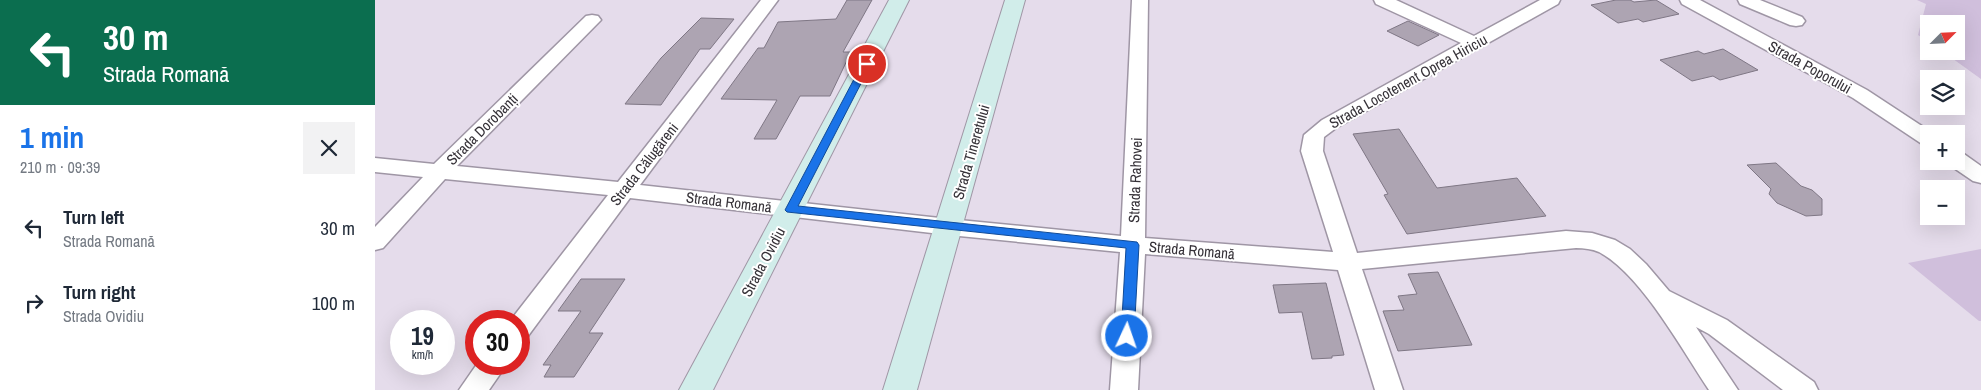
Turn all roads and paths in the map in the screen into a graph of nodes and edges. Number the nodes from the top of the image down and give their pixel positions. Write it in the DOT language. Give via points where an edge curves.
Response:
graph roads {
  1 [pos="770,0"];
  2 [pos="899,0"];
  3 [pos="1015,0"];
  4 [pos="1141,0"];
  5 [pos="1382,0"];
  6 [pos="1552,0"];
  7 [pos="1688,0"];
  8 [pos="1746,0"];
  9 [pos="592,20"];
  10 [pos="1796,21"];
  11 [pos="1475,44"];
  12 [pos="1920,134"];
  13 [pos="375,165"];
  14 [pos="1965,165"];
  15 [pos="439,172"];
  16 [pos="1981,176"];
  17 [pos="623,190"];
  18 [pos="791,210"];
  19 [pos="949,227"];
  20 [pos="375,242"];
  21 [pos="1133,245"];
  22 [pos="1348,262"];
  23 [pos="1659,297"];
  24 [pos="530,315"];
  25 [pos="485,375"];
  26 [pos="473,390"];
  27 [pos="696,390"];
  28 [pos="901,390"];
  29 [pos="1124,390"];
  30 [pos="1389,390"];
  31 [pos="1723,390"];
  32 [pos="1804,390"];
  1 -- 17 [label="street, Strada Călugăreni"];
  2 -- 18 [label="main road, Strada Ovidiu"];
  3 -- 19 [label="main road, Strada Tineretului"];
  4 -- 21 [label="street, Strada Rahovei"];
  5 -- 11 [label="street"];
  6 -- 11 [label="street, Strada Locotenent Oprea Hiriciu"];
  7 -- 12 [label="street, Strada Poporului" via="1860,94"];
  8 -- 10 [label="street"];
  9 -- 15 [label="street, Strada Dorobanți"];
  11 -- 22 [label="street, Strada Locotenent Oprea Hiriciu" via="1314,135 1312,151"];
  13 -- 15 [label="street, Strada Romană"];
  14 -- 16 [label="street"];
  15 -- 17 [label="street, Strada Romană"];
  15 -- 20 [label="street, Strada Dorobanți"];
  17 -- 18 [label="street, Strada Romană"];
  17 -- 24 [label="street, Strada Călugăreni"];
  18 -- 19 [label="street, Strada Romană"];
  18 -- 27 [label="main road, Strada Ovidiu"];
  19 -- 21 [label="street, Strada Romană"];
  19 -- 28 [label="main road, Strada Tineretului"];
  21 -- 22 [label="street, Strada Romană"];
  21 -- 29 [label="street, Strada Rahovei"];
  22 -- 23 [label="street, Strada Romană" via="1566,239 1585,240 1608,246 1625,259"];
  22 -- 30 [label="street, Strada Locotenent Oprea Hiriciu"];
  23 -- 31 [label="street"];
  23 -- 32 [label="street" via="1718,327"];
  25 -- 26 [label="street"];
}
